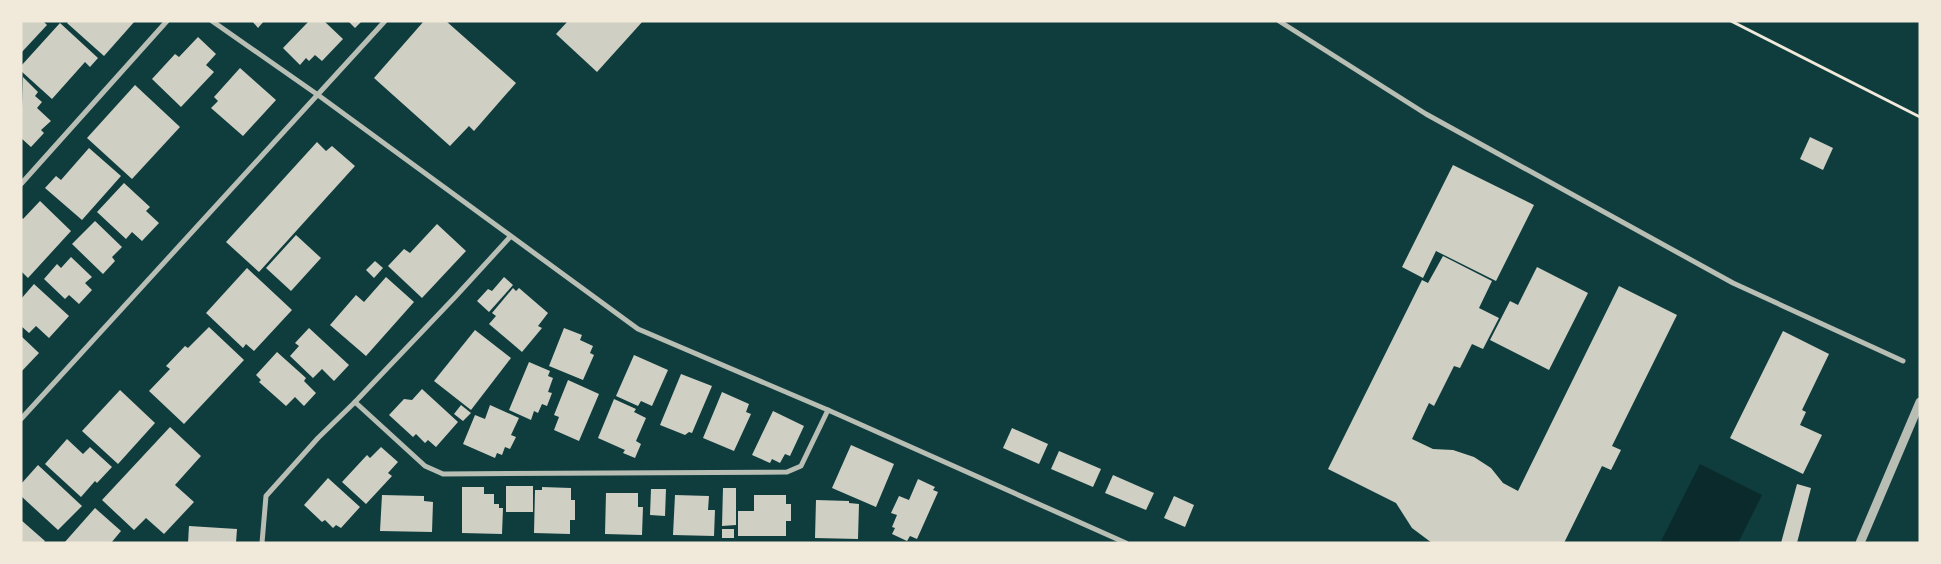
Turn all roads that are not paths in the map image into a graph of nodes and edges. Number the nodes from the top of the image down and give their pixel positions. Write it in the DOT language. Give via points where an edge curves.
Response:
graph roads {
  1 [pos="167,21"];
  2 [pos="212,21"];
  3 [pos="385,21"];
  4 [pos="1279,21"];
  5 [pos="318,95"];
  6 [pos="21,184"];
  7 [pos="510,237"];
  8 [pos="1903,361"];
  9 [pos="355,402"];
  10 [pos="1920,402"];
  11 [pos="828,410"];
  12 [pos="21,419"];
  13 [pos="262,543"];
  14 [pos="1126,543"];
  15 [pos="1860,543"];
  1 -- 6 [label="street"];
  2 -- 5 [label="street"];
  3 -- 5 [label="street"];
  4 -- 8 [label="street" via="1426,114 1724,278"];
  5 -- 7 [label="street"];
  5 -- 12 [label="street"];
  7 -- 9 [label="street"];
  7 -- 11 [label="street" via="638,329"];
  9 -- 11 [label="street" via="426,466 443,474 787,472 801,466"];
  9 -- 13 [label="street" via="266,496"];
  10 -- 15 [label="street"];
  11 -- 14 [label="street"];
}
